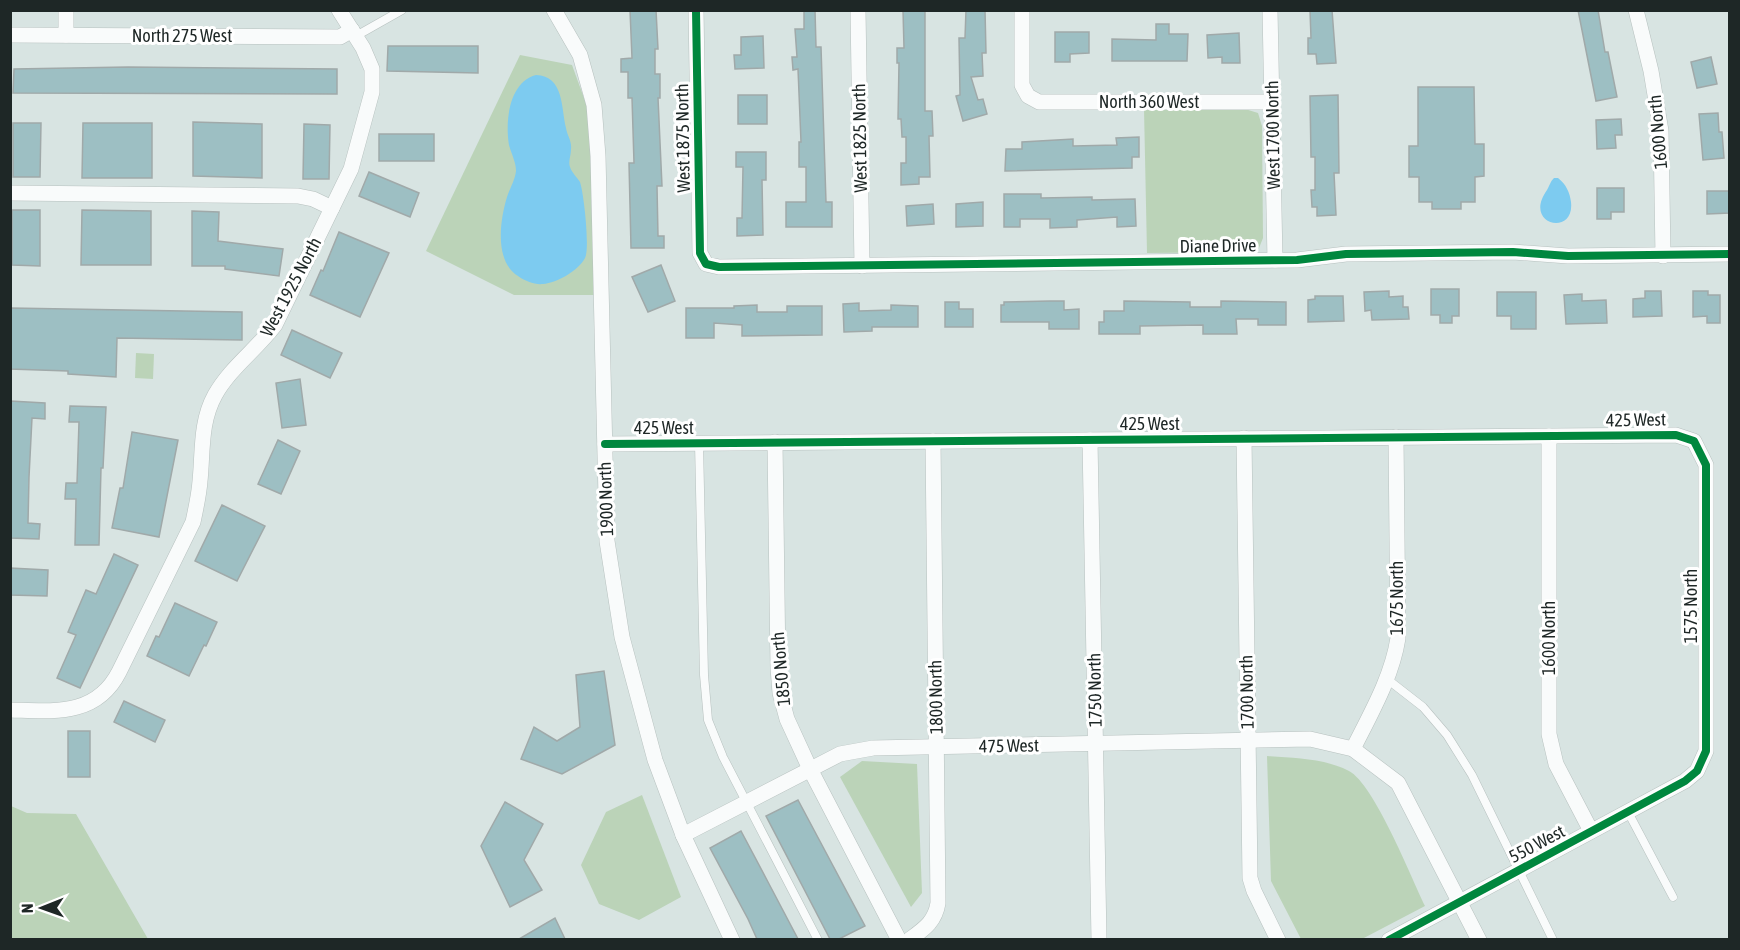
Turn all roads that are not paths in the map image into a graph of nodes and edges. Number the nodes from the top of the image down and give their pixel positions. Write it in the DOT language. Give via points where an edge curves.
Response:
graph roads {
  1 [pos="66,10"];
  2 [pos="339,10"];
  3 [pos="402,10"];
  4 [pos="554,10"];
  5 [pos="696,10"];
  6 [pos="858,10"];
  7 [pos="1022,10"];
  8 [pos="1270,10"];
  9 [pos="1636,10"];
  10 [pos="353,33"];
  11 [pos="10,34"];
  12 [pos="66,35"];
  13 [pos="1272,102"];
  14 [pos="10,193"];
  15 [pos="332,208"];
  16 [pos="1730,254"];
  17 [pos="1663,256"];
  18 [pos="1275,260"];
  19 [pos="706,264"];
  20 [pos="862,266"];
  21 [pos="1549,436"];
  22 [pos="1396,437"];
  23 [pos="1244,438"];
  24 [pos="1090,440"];
  25 [pos="933,441"];
  26 [pos="1694,441"];
  27 [pos="775,442"];
  28 [pos="699,443"];
  29 [pos="605,444"];
  30 [pos="1387,679"];
  31 [pos="10,710"];
  32 [pos="1248,741"];
  33 [pos="1096,744"];
  34 [pos="936,747"];
  35 [pos="1353,749"];
  36 [pos="810,769"];
  37 [pos="1697,771"];
  38 [pos="748,802"];
  39 [pos="1628,812"];
  40 [pos="1592,831"];
  41 [pos="683,835"];
  42 [pos="1519,870"];
  43 [pos="1673,897"];
  44 [pos="1460,902"];
  45 [pos="732,939"];
  46 [pos="818,939"];
  47 [pos="899,939"];
  48 [pos="909,939"];
  49 [pos="1099,939"];
  50 [pos="1278,939"];
  51 [pos="1389,939"];
  52 [pos="1479,939"];
  53 [pos="1553,939"];
  1 -- 12 [label="street"];
  2 -- 10 [label="street, West 1925 North"];
  3 -- 10 [label="lane"];
  4 -- 29 [label="street, 1900 North" via="580,55 594,105"];
  5 -- 19 [label="street, West 1875 North" via="700,253"];
  6 -- 20 [label="street, West 1825 North"];
  7 -- 13 [label="street, North 360 West" via="1023,85 1028,96 1039,102"];
  8 -- 13 [label="street, West 1700 North"];
  9 -- 17 [label="street, 1600 North" via="1652,71 1661,131"];
  10 -- 12 [label="street, North 275 West" via="340,37"];
  10 -- 15 [label="street, West 1925 North" via="372,69 372,92 351,169"];
  11 -- 12 [label="street, North 275 West"];
  13 -- 18 [label="street, West 1700 North"];
  14 -- 15 [label="street" via="298,196"];
  15 -- 31 [label="street, West 1925 North" via="275,325 229,374 214,397 201,442 199,496 193,522 115,680 86,705 62,711"];
  16 -- 17 [label="street, Diane Drive"];
  17 -- 18 [label="street, Diane Drive" via="1374,253"];
  18 -- 20 [label="street, Diane Drive"];
  19 -- 20 [label="street, Diane Drive"];
  21 -- 22 [label="street, 425 West"];
  21 -- 26 [label="street, 425 West" via="1676,435"];
  21 -- 40 [label="street, 1600 North" via="1549,734 1556,764"];
  22 -- 23 [label="street, 425 West"];
  22 -- 30 [label="street, 1675 North" via="1398,638"];
  23 -- 24 [label="street, 425 West"];
  23 -- 32 [label="street, 1700 North"];
  24 -- 25 [label="street, 425 West"];
  24 -- 33 [label="street, 1750 North"];
  25 -- 27 [label="street, 425 West"];
  25 -- 34 [label="street, 1800 North"];
  26 -- 37 [label="street, 1575 North" via="1706,465 1706,751"];
  27 -- 28 [label="street, 425 West"];
  27 -- 36 [label="street, 1850 North" via="780,693 787,719"];
  28 -- 29 [label="street, 425 West"];
  28 -- 38 [label="lane" via="708,720"];
  29 -- 41 [label="street, 1900 North" via="607,541 621,637 651,748"];
  30 -- 35 [label="street, 1675 North"];
  30 -- 42 [label="lane" via="1423,707 1447,735 1472,775"];
  32 -- 33 [label="street, 475 West"];
  32 -- 35 [label="street, 475 West" via="1310,739"];
  32 -- 50 [label="street, 1700 North" via="1250,878"];
  33 -- 34 [label="street, 475 West"];
  33 -- 49 [label="street, 1750 North"];
  34 -- 36 [label="street, 475 West" via="873,748 840,754"];
  34 -- 48 [label="street, 1800 North" via="938,903 930,924"];
  35 -- 44 [label="street" via="1398,783"];
  36 -- 38 [label="street, 475 West"];
  36 -- 47 [label="street, 1850 North"];
  37 -- 39 [label="street, 550 West"];
  38 -- 41 [label="street, 475 West"];
  38 -- 46 [label="lane"];
  39 -- 40 [label="street, 550 West"];
  39 -- 43 [label="lane"];
  40 -- 42 [label="street, 550 West"];
  41 -- 45 [label="street, 1900 North"];
  42 -- 44 [label="street, 550 West"];
  42 -- 53 [label="lane"];
  44 -- 51 [label="street, 550 West"];
  44 -- 52 [label="street"];
}
